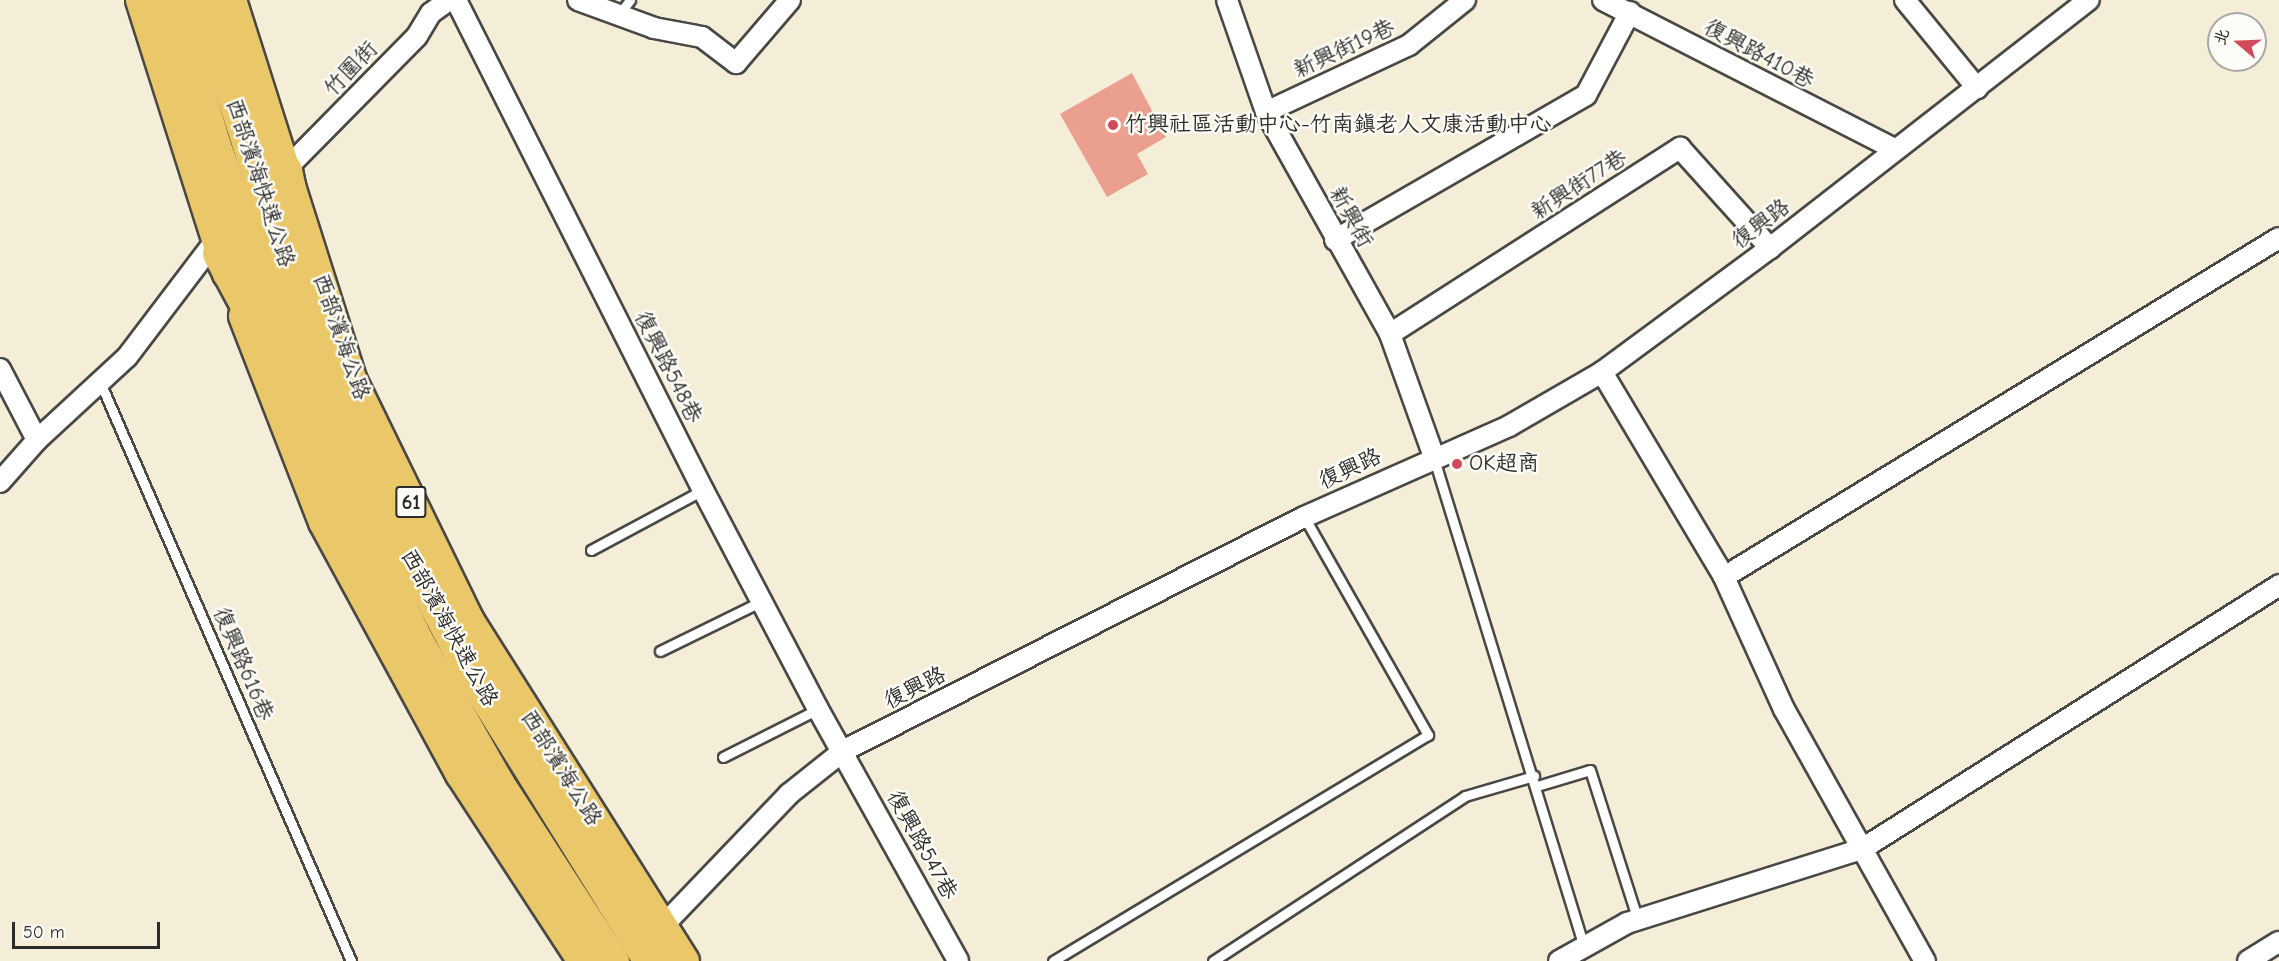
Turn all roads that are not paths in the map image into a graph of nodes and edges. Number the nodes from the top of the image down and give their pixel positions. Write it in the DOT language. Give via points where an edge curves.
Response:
graph roads {
  1 [pos="141,0"];
  2 [pos="171,0"];
  3 [pos="203,0"];
  4 [pos="231,0"];
  5 [pos="449,0"];
  6 [pos="456,0"];
  7 [pos="578,0"];
  8 [pos="790,0"];
  9 [pos="1227,0"];
  10 [pos="1465,0"];
  11 [pos="1603,0"];
  12 [pos="1905,0"];
  13 [pos="2089,0"];
  14 [pos="625,7"];
  15 [pos="1630,12"];
  16 [pos="1977,88"];
  17 [pos="1266,112"];
  18 [pos="1893,149"];
  19 [pos="285,170"];
  20 [pos="2279,238"];
  21 [pos="1335,240"];
  22 [pos="217,247"];
  23 [pos="1770,248"];
  24 [pos="1390,334"];
  25 [pos="0,369"];
  26 [pos="1602,372"];
  27 [pos="100,382"];
  28 [pos="324,422"];
  29 [pos="37,440"];
  30 [pos="1434,457"];
  31 [pos="0,482"];
  32 [pos="703,490"];
  33 [pos="1304,517"];
  34 [pos="591,550"];
  35 [pos="1724,577"];
  36 [pos="2279,585"];
  37 [pos="762,601"];
  38 [pos="660,651"];
  39 [pos="818,709"];
  40 [pos="843,751"];
  41 [pos="723,757"];
  42 [pos="1535,781"];
  43 [pos="1862,849"];
  44 [pos="1638,920"];
  45 [pos="2279,942"];
  46 [pos="1584,947"];
  47 [pos="638,952"];
  48 [pos="351,961"];
  49 [pos="583,961"];
  50 [pos="684,961"];
  51 [pos="958,961"];
  52 [pos="1053,961"];
  53 [pos="1213,961"];
  54 [pos="1559,961"];
  55 [pos="1925,961"];
  56 [pos="2248,961"];
  1 -- 22 [label="main road"];
  2 -- 28 [label="highway, 西部濱海快速公路 / 61" via="213,142"];
  3 -- 28 [label="highway, 西部濱海快速公路 / 61"];
  4 -- 19 [label="main road, 西部濱海公路 / 61"];
  5 -- 19 [label="street, 竹圍街" via="431,13 417,36"];
  6 -- 32 [label="street, 復興路548巷"];
  7 -- 14 [label="street"];
  8 -- 14 [label="street" via="736,63 702,37 654,28"];
  9 -- 17 [label="street, 新興街"];
  10 -- 17 [label="street, 新興街19巷" via="1409,45"];
  11 -- 15 [label="street, 復興路410巷"];
  12 -- 16 [label="street"];
  13 -- 16 [label="street, 復興路"];
  15 -- 18 [label="street, 復興路410巷"];
  15 -- 21 [label="street" via="1587,95"];
  16 -- 18 [label="street, 復興路"];
  17 -- 21 [label="street, 新興街"];
  18 -- 23 [label="street, 復興路"];
  19 -- 28 [label="highway"];
  19 -- 47 [label="main road, 西部濱海公路 / 61" via="352,381"];
  20 -- 35 [label="street"];
  21 -- 24 [label="street, 新興街"];
  22 -- 27 [label="street" via="127,357"];
  22 -- 28 [label="highway"];
  22 -- 49 [label="main road" via="324,522 461,774"];
  23 -- 24 [label="street, 新興街77巷" via="1680,148"];
  23 -- 26 [label="street, 復興路"];
  24 -- 30 [label="street, 新興街"];
  25 -- 29 [label="street"];
  26 -- 30 [label="street, 復興路" via="1509,426"];
  26 -- 35 [label="street"];
  27 -- 29 [label="street"];
  27 -- 48 [label="lane, 復興路616巷"];
  28 -- 47 [label="highway, 西部濱海快速公路 / 61"];
  29 -- 31 [label="street"];
  30 -- 33 [label="street, 復興路"];
  30 -- 42 [label="lane"];
  32 -- 34 [label="lane"];
  32 -- 37 [label="street, 復興路548巷"];
  33 -- 40 [label="street, 復興路"];
  33 -- 52 [label="lane" via="1428,735"];
  35 -- 43 [label="street" via="1784,710"];
  36 -- 43 [label="street"];
  37 -- 38 [label="lane"];
  37 -- 39 [label="street, 復興路548巷"];
  39 -- 40 [label="street, 復興路548巷"];
  39 -- 41 [label="lane"];
  40 -- 47 [label="street, 復興路" via="789,794"];
  40 -- 51 [label="street, 復興路547巷"];
  42 -- 44 [label="lane" via="1590,770"];
  42 -- 46 [label="lane"];
  42 -- 53 [label="lane" via="1465,796"];
  43 -- 44 [label="street"];
  43 -- 55 [label="street"];
  44 -- 46 [label="street"];
  45 -- 56 [label="street"];
  46 -- 54 [label="street"];
  47 -- 50 [label="main road, 西部濱海公路 / 61"];
}
